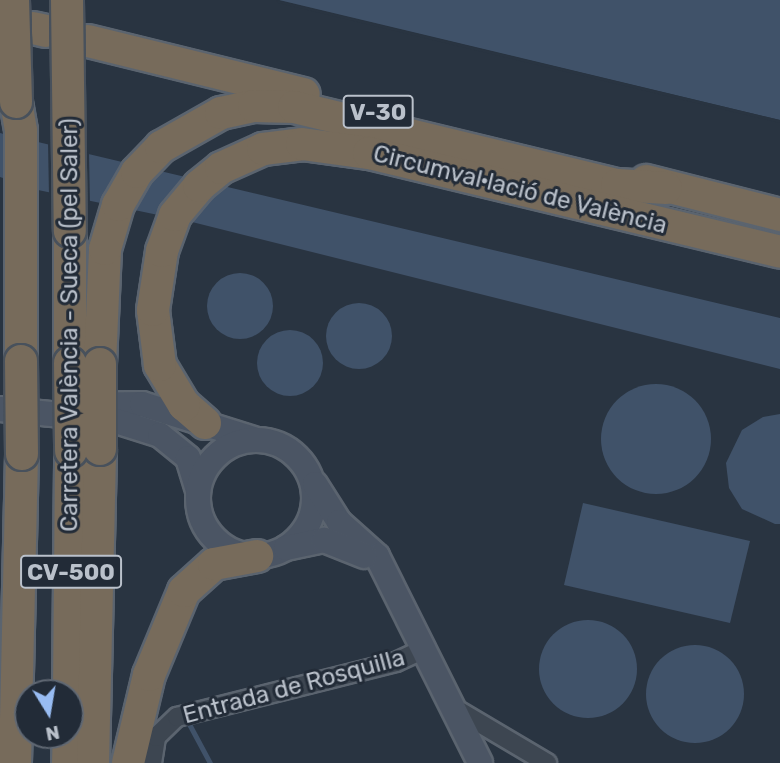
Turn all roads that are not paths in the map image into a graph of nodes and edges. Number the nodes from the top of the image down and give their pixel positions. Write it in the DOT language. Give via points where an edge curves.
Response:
graph roads {
  1 [pos="13,0"];
  2 [pos="67,0"];
  3 [pos="88,41"];
  4 [pos="666,188"];
  5 [pos="11,213"];
  6 [pos="780,215"];
  7 [pos="780,252"];
  8 [pos="85,363"];
  9 [pos="0,409"];
  10 [pos="41,410"];
  11 [pos="205,423"];
  12 [pos="254,439"];
  13 [pos="85,450"];
  14 [pos="313,480"];
  15 [pos="198,491"];
  16 [pos="271,552"];
  17 [pos="384,572"];
  18 [pos="422,650"];
  19 [pos="70,679"];
  20 [pos="448,705"];
  21 [pos="15,763"];
  22 [pos="93,763"];
  23 [pos="128,763"];
  24 [pos="152,763"];
  25 [pos="480,763"];
  26 [pos="547,763"];
  1 -- 5 [label="highway, Carretera València - Sueca (pel Saler), bridge" via="16,102 7,131"];
  2 -- 8 [label="highway, Carretera València - Sueca (pel Saler), bridge" via="70,231"];
  3 -- 4 [label="highway, Circumval·lació de València / V-30" via="622,172"];
  4 -- 6 [label="highway, Circumval·lació de València / V-30"];
  4 -- 8 [label="highway" via="617,186 319,112 273,106 239,108 207,118 161,147 138,172 113,217"];
  5 -- 21 [label="highway, Carretera València - Sueca (pel Saler) / CV-500, bridge" via="22,454"];
  7 -- 11 [label="highway, Circumval·lació de València / V-30" via="323,145 263,149 221,168 184,202 168,230 155,287 157,350 174,392"];
  8 -- 13 [label="highway, bridge"];
  9 -- 10 [label="street"];
  10 -- 11 [label="street" via="127,402"];
  10 -- 15 [label="street" via="113,420 160,435 188,458"];
  11 -- 12 [label="street"];
  12 -- 14 [label="street" via="290,450"];
  12 -- 15 [label="street" via="239,441 216,455 201,477"];
  13 -- 19 [label="highway, Carretera València - Sueca (pel Saler) / CV-500"];
  13 -- 22 [label="highway"];
  14 -- 16 [label="street" via="311,519"];
  14 -- 17 [label="street" via="339,522 371,547"];
  15 -- 16 [label="street" via="201,519 217,542"];
  16 -- 17 [label="street" via="311,541 335,541 359,551"];
  16 -- 23 [label="highway" via="214,564 184,591 149,675"];
  17 -- 18 [label="street"];
  18 -- 20 [label="street"];
  18 -- 24 [label="street, Entrada de Rosquilla" via="396,662 177,717 156,737"];
  20 -- 25 [label="street"];
  20 -- 26 [label="street"];
}
